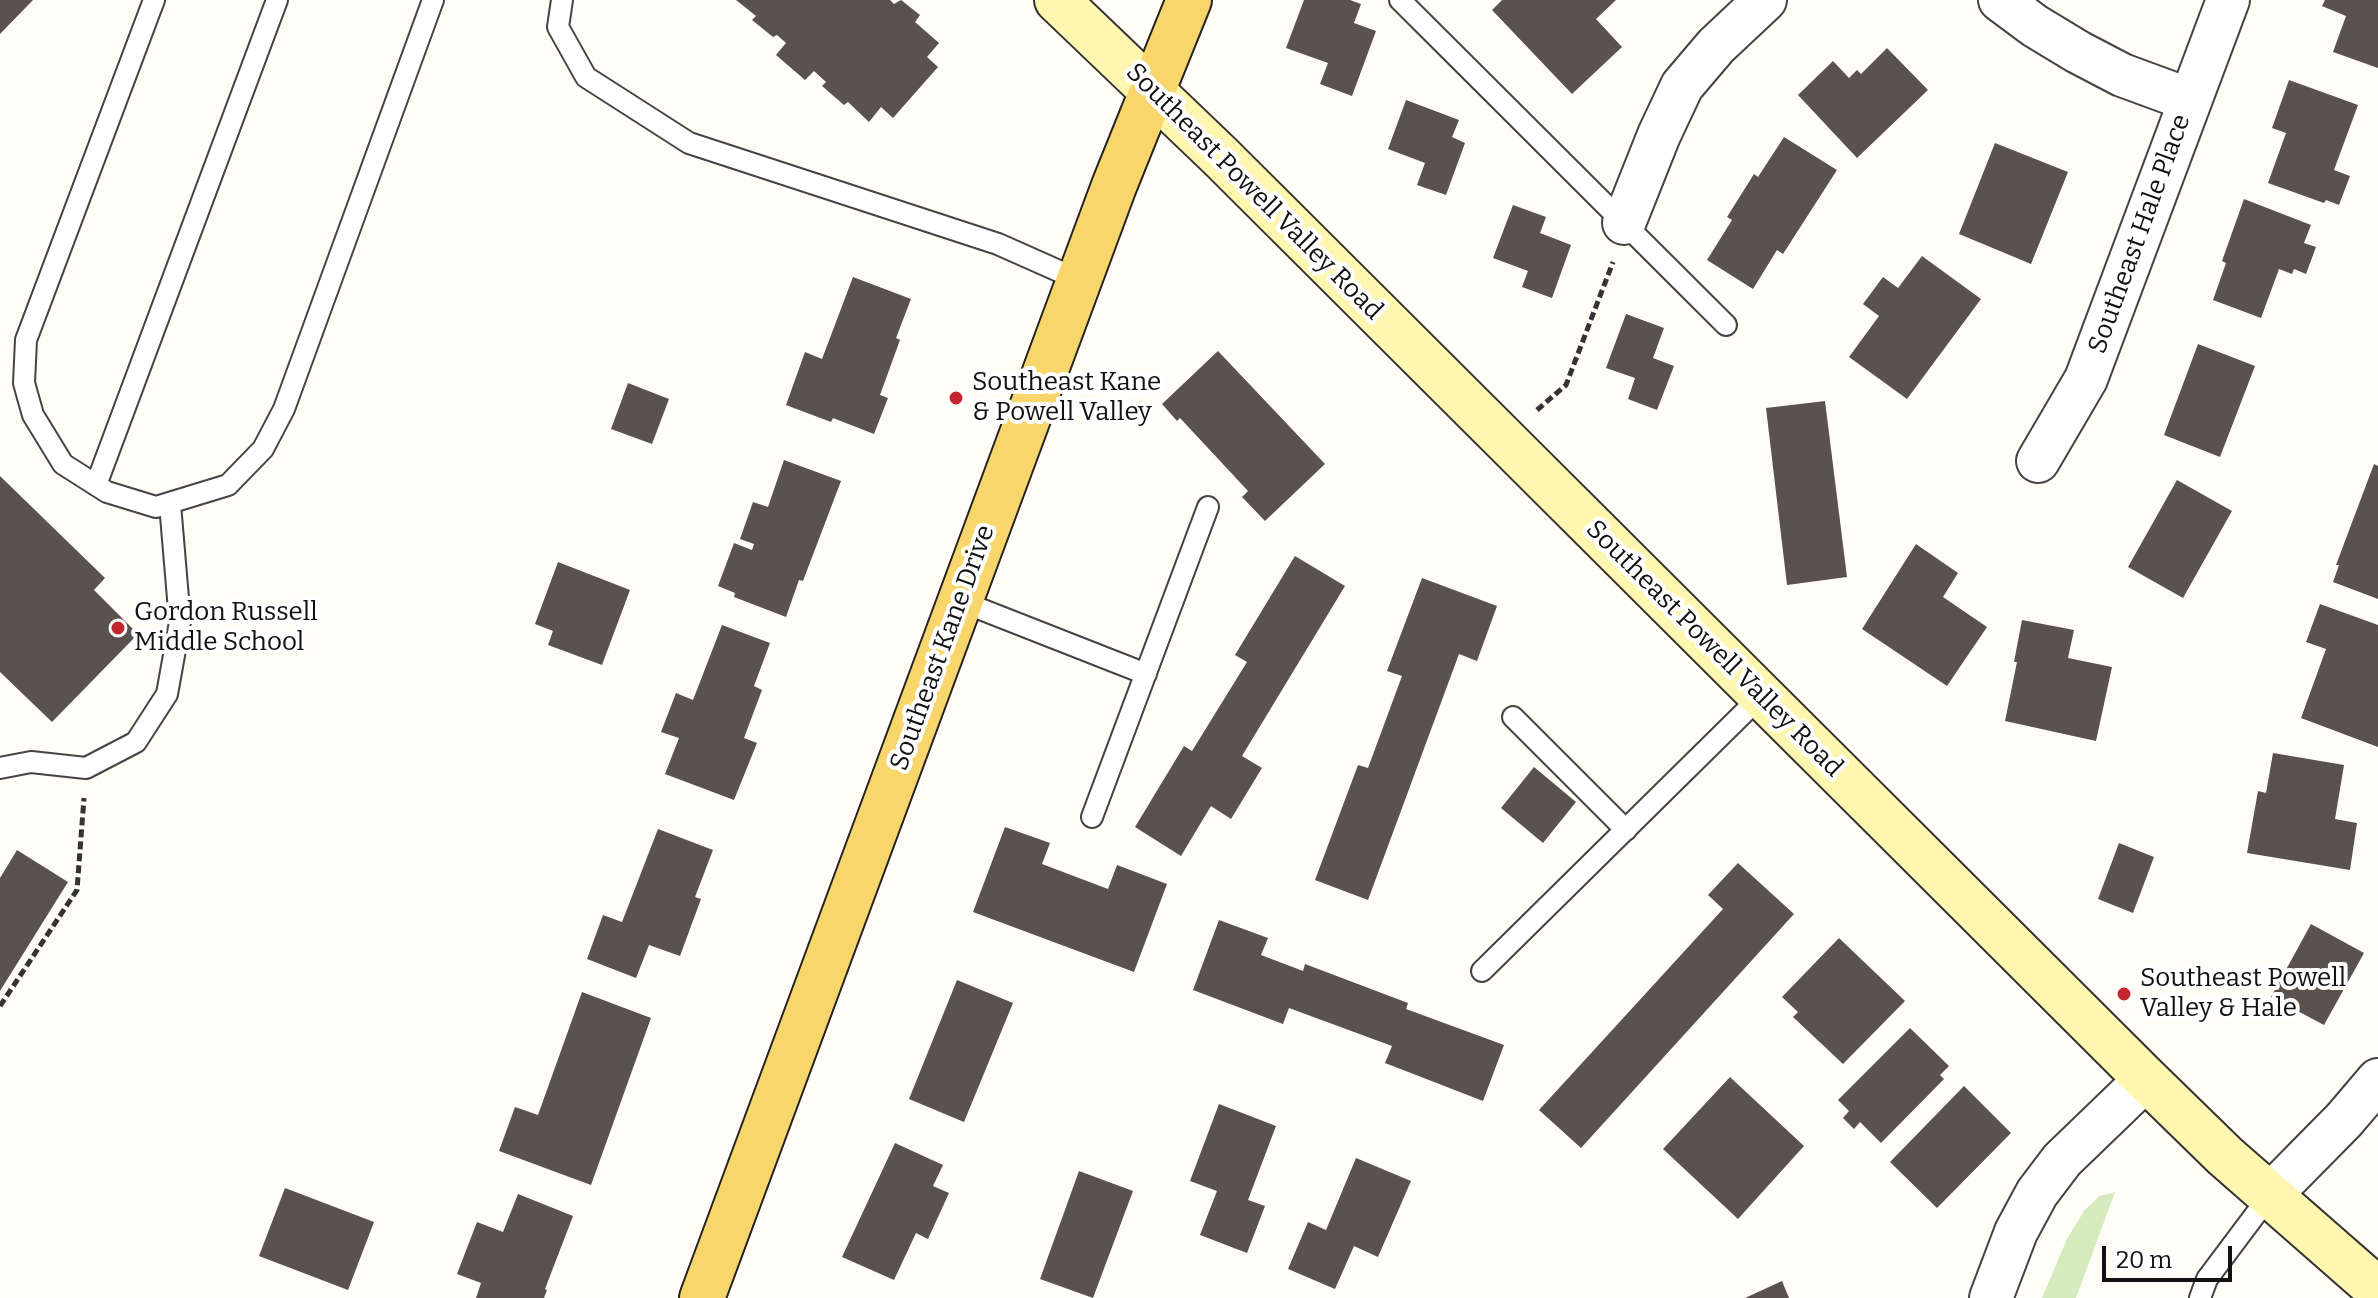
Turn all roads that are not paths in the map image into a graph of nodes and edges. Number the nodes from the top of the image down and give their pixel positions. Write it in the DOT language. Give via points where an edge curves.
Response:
graph roads {
  1 [pos="154,0"];
  2 [pos="277,0"];
  3 [pos="433,0"];
  4 [pos="562,0"];
  5 [pos="1057,0"];
  6 [pos="1189,0"];
  7 [pos="1400,0"];
  8 [pos="1765,0"];
  9 [pos="2000,0"];
  10 [pos="2228,0"];
  11 [pos="1153,91"];
  12 [pos="2190,100"];
  13 [pos="1634,233"];
  14 [pos="1079,280"];
  15 [pos="1726,325"];
  16 [pos="2038,461"];
  17 [pos="96,485"];
  18 [pos="170,504"];
  19 [pos="1208,507"];
  20 [pos="960,601"];
  21 [pos="1146,674"];
  22 [pos="1761,696"];
  23 [pos="1513,717"];
  24 [pos="0,768"];
  25 [pos="1092,817"];
  26 [pos="1626,830"];
  27 [pos="1482,971"];
  28 [pos="2146,1079"];
  29 [pos="2378,1080"];
  30 [pos="2270,1195"];
  31 [pos="2378,1290"];
  32 [pos="702,1298"];
  33 [pos="1991,1298"];
  34 [pos="2200,1298"];
  1 -- 17 [label="lane" via="26,340 24,383 33,415 63,464"];
  2 -- 17 [label="lane"];
  3 -- 18 [label="lane" via="284,409 263,449 228,485"];
  4 -- 14 [label="lane" via="558,27 586,77 689,143 998,244"];
  5 -- 11 [label="main road, Southeast Powell Valley Road"];
  6 -- 11 [label="main road, Southeast Kane Drive"];
  7 -- 13 [label="lane"];
  8 -- 13 [label="street" via="1682,86 1659,135"];
  9 -- 12 [label="street" via="2078,52"];
  10 -- 12 [label="street, Southeast Hale Place"];
  11 -- 14 [label="main road, Southeast Kane Drive"];
  11 -- 22 [label="main road, Southeast Powell Valley Road"];
  12 -- 16 [label="street, Southeast Hale Place" via="2086,379"];
  13 -- 15 [label="lane"];
  14 -- 20 [label="main road, Southeast Kane Drive"];
  17 -- 18 [label="lane" via="156,507"];
  18 -- 24 [label="lane" via="180,622 167,694 136,742 86,768 31,762"];
  19 -- 21 [label="lane"];
  20 -- 21 [label="lane"];
  20 -- 32 [label="main road, Southeast Kane Drive"];
  21 -- 25 [label="lane"];
  22 -- 26 [label="lane"];
  22 -- 28 [label="main road, Southeast Powell Valley Road"];
  23 -- 26 [label="lane"];
  26 -- 27 [label="lane"];
  28 -- 30 [label="main road, Southeast Powell Valley Road"];
  28 -- 33 [label="street" via="2062,1160 2037,1193"];
  29 -- 30 [label="street"];
  30 -- 31 [label="main road, Southeast Powell Valley Road"];
  30 -- 34 [label="lane" via="2207,1279"];
}
